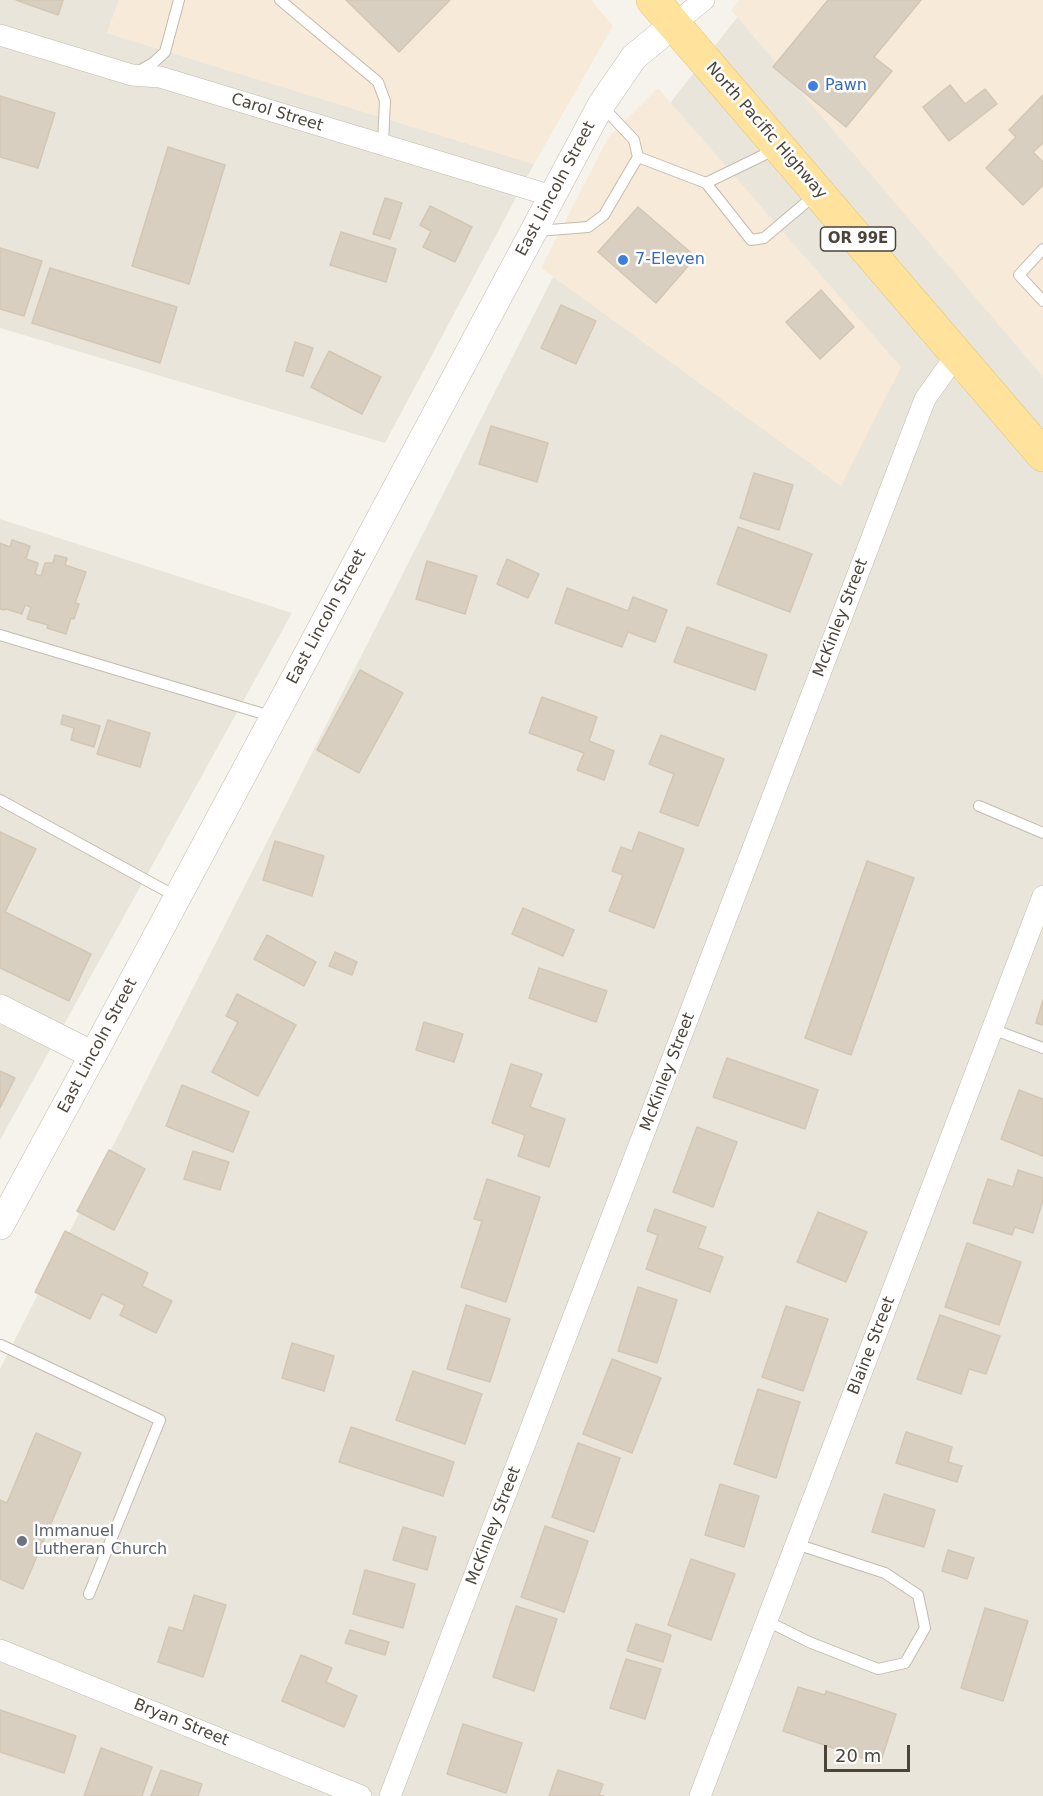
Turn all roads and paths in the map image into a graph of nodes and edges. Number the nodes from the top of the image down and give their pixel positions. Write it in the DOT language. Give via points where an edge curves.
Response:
graph roads {
  1 [pos="179,0"];
  2 [pos="280,0"];
  3 [pos="704,0"];
  4 [pos="663,12"];
  5 [pos="0,35"];
  6 [pos="132,75"];
  7 [pos="601,105"];
  8 [pos="383,144"];
  9 [pos="780,147"];
  10 [pos="638,157"];
  11 [pos="706,183"];
  12 [pos="818,192"];
  13 [pos="552,196"];
  14 [pos="533,232"];
  15 [pos="1043,249"];
  16 [pos="1043,301"];
  17 [pos="957,354"];
  18 [pos="1037,443"];
  19 [pos="0,635"];
  20 [pos="274,717"];
  21 [pos="0,800"];
  22 [pos="979,806"];
  23 [pos="1043,833"];
  24 [pos="1043,896"];
  25 [pos="178,897"];
  26 [pos="0,1008"];
  27 [pos="992,1029"];
  28 [pos="1043,1048"];
  29 [pos="93,1055"];
  30 [pos="0,1226"];
  31 [pos="0,1347"];
  32 [pos="796,1545"];
  33 [pos="89,1594"];
  34 [pos="767,1621"];
  35 [pos="0,1650"];
  36 [pos="361,1796"];
  37 [pos="390,1796"];
  38 [pos="700,1796"];
  1 -- 6 [label="lane" via="165,52"];
  2 -- 8 [label="lane" via="378,82 385,101"];
  3 -- 4 [label="street"];
  4 -- 7 [label="street, East Lincoln Street"];
  4 -- 9 [label="main road, North Pacific Highway / OR 99E"];
  5 -- 6 [label="street, Carol Street"];
  6 -- 8 [label="street, Carol Street" via="160,77"];
  7 -- 10 [label="lane" via="634,140"];
  7 -- 13 [label="street, East Lincoln Street"];
  8 -- 13 [label="street, Carol Street"];
  9 -- 11 [label="lane"];
  9 -- 12 [label="main road, North Pacific Highway / OR 99E"];
  10 -- 11 [label="lane"];
  10 -- 14 [label="lane" via="604,215 588,227"];
  11 -- 12 [label="lane" via="752,240 764,238"];
  12 -- 17 [label="main road, North Pacific Highway / OR 99E"];
  13 -- 14 [label="street, East Lincoln Street"];
  14 -- 20 [label="street, East Lincoln Street"];
  15 -- 16 [label="lane" via="1018,275"];
  17 -- 18 [label="main road, North Pacific Highway / OR 99E"];
  17 -- 37 [label="street, McKinley Street" via="925,399"];
  19 -- 20 [label="lane"];
  20 -- 25 [label="street, East Lincoln Street"];
  21 -- 25 [label="lane"];
  22 -- 23 [label="lane"];
  24 -- 27 [label="street, Blaine Street"];
  25 -- 29 [label="street, East Lincoln Street"];
  26 -- 29 [label="street"];
  27 -- 28 [label="lane"];
  27 -- 32 [label="street, Blaine Street"];
  29 -- 30 [label="street, East Lincoln Street"];
  31 -- 33 [label="lane" via="160,1419"];
  32 -- 34 [label="street, Blaine Street"];
  32 -- 34 [label="lane" via="885,1573 918,1595 925,1628 905,1663 878,1669"];
  34 -- 38 [label="street, Blaine Street"];
  35 -- 36 [label="street, Bryan Street"];
}
